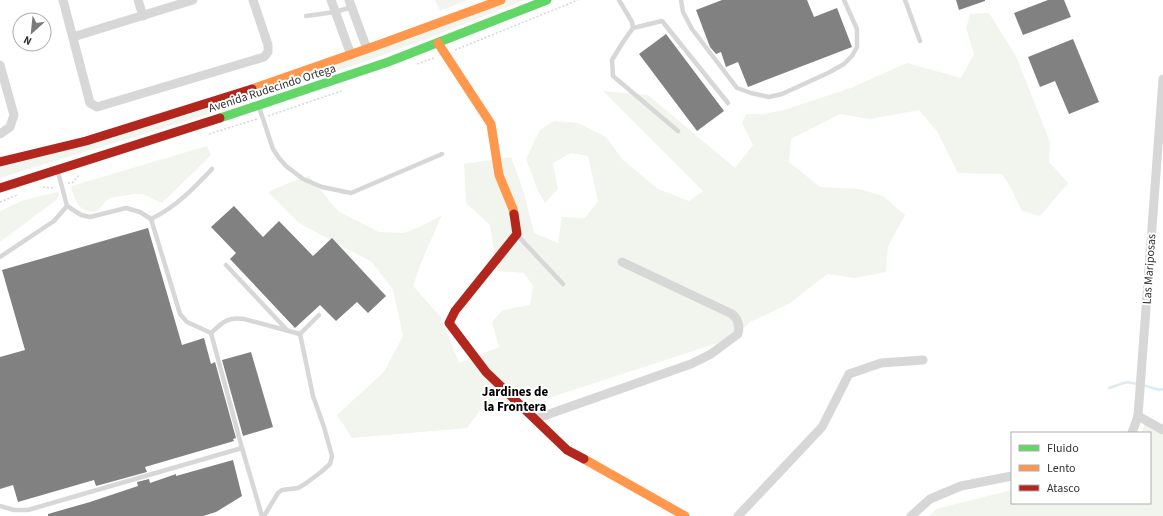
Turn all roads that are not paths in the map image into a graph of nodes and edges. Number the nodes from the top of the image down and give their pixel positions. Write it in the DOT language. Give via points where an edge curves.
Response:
graph roads {
  1 [pos="63,0"];
  2 [pos="138,0"];
  3 [pos="193,0"];
  4 [pos="253,0"];
  5 [pos="331,0"];
  6 [pos="501,0"];
  7 [pos="547,0"];
  8 [pos="619,0"];
  9 [pos="682,0"];
  10 [pos="844,0"];
  11 [pos="905,0"];
  12 [pos="351,4"];
  13 [pos="335,12"];
  14 [pos="143,16"];
  15 [pos="306,16"];
  16 [pos="634,28"];
  17 [pos="73,37"];
  18 [pos="920,42"];
  19 [pos="438,43"];
  20 [pos="367,49"];
  21 [pos="351,56"];
  22 [pos="0,66"];
  23 [pos="1163,79"];
  24 [pos="728,103"];
  25 [pos="258,106"];
  26 [pos="1161,120"];
  27 [pos="678,132"];
  28 [pos="0,134"];
  29 [pos="442,154"];
  30 [pos="0,162"];
  31 [pos="58,169"];
  32 [pos="212,169"];
  33 [pos="0,188"];
  34 [pos="67,206"];
  35 [pos="1163,214"];
  36 [pos="1153,216"];
  37 [pos="152,219"];
  38 [pos="517,234"];
  39 [pos="0,257"];
  40 [pos="622,262"];
  41 [pos="226,265"];
  42 [pos="563,284"];
  43 [pos="319,315"];
  44 [pos="288,331"];
  45 [pos="211,334"];
  46 [pos="300,334"];
  47 [pos="923,360"];
  48 [pos="1138,416"];
  49 [pos="535,419"];
  50 [pos="1163,430"];
  51 [pos="1132,432"];
  52 [pos="242,448"];
  53 [pos="1011,476"];
  54 [pos="0,506"];
  55 [pos="263,516"];
  56 [pos="685,516"];
  57 [pos="738,516"];
  58 [pos="911,516"];
  1 -- 17 [label="street"];
  2 -- 14 [label="street"];
  3 -- 14 [label="street"];
  4 -- 17 [label="street" via="268,45 268,52 264,57 100,107 94,107 90,103"];
  5 -- 13 [label="street"];
  6 -- 20 [label="main road, Avenida Rudecindo Ortega"];
  7 -- 19 [label="main road, Avenida Rudecindo Ortega"];
  8 -- 16 [label="lane"];
  9 -- 10 [label="lane" via="683,12 692,29 737,88 769,97 782,94 828,73 852,56 857,47 857,29"];
  11 -- 18 [label="lane"];
  12 -- 13 [label="lane"];
  12 -- 20 [label="street"];
  13 -- 15 [label="lane"];
  13 -- 21 [label="street"];
  14 -- 17 [label="street"];
  16 -- 24 [label="lane" via="662,21"];
  16 -- 27 [label="lane" via="612,60 613,76"];
  19 -- 25 [label="main road, Avenida Rudecindo Ortega"];
  19 -- 38 [label="main road" via="491,124 499,175 513,209"];
  20 -- 21 [label="main road, Avenida Rudecindo Ortega"];
  21 -- 30 [label="main road, Avenida Rudecindo Ortega" via="132,128"];
  22 -- 28 [label="street" via="14,115 10,127"];
  23 -- 26 [label="street, Las Mariposas"];
  25 -- 29 [label="lane" via="270,144 279,158 303,178 322,187 351,193"];
  25 -- 31 [label="main road, Avenida Rudecindo Ortega"];
  26 -- 36 [label="street, Las Mariposas"];
  31 -- 33 [label="main road, Avenida Rudecindo Ortega"];
  31 -- 34 [label="lane"];
  32 -- 37 [label="lane" via="182,199"];
  34 -- 37 [label="lane" via="81,215 90,217 126,208"];
  34 -- 39 [label="lane" via="54,221"];
  35 -- 36 [label="street"];
  36 -- 48 [label="street, Las Mariposas"];
  37 -- 45 [label="lane" via="180,314 187,322"];
  38 -- 42 [label="lane"];
  38 -- 49 [label="main road" via="455,311 449,323 486,372"];
  40 -- 49 [label="street" via="732,314 739,324 738,334 716,351 691,364"];
  41 -- 44 [label="lane"];
  43 -- 46 [label="lane"];
  44 -- 45 [label="lane" via="236,318 224,321"];
  44 -- 46 [label="lane"];
  45 -- 52 [label="lane"];
  46 -- 55 [label="lane" via="313,396 332,456 330,464 305,484 278,493"];
  47 -- 57 [label="street" via="881,363 849,374 822,426"];
  48 -- 50 [label="street"];
  48 -- 51 [label="street, Las Mariposas"];
  49 -- 56 [label="main road" via="567,450"];
  52 -- 54 [label="lane" via="28,510"];
  52 -- 55 [label="lane"];
  53 -- 58 [label="street" via="961,486 930,499"];
}
